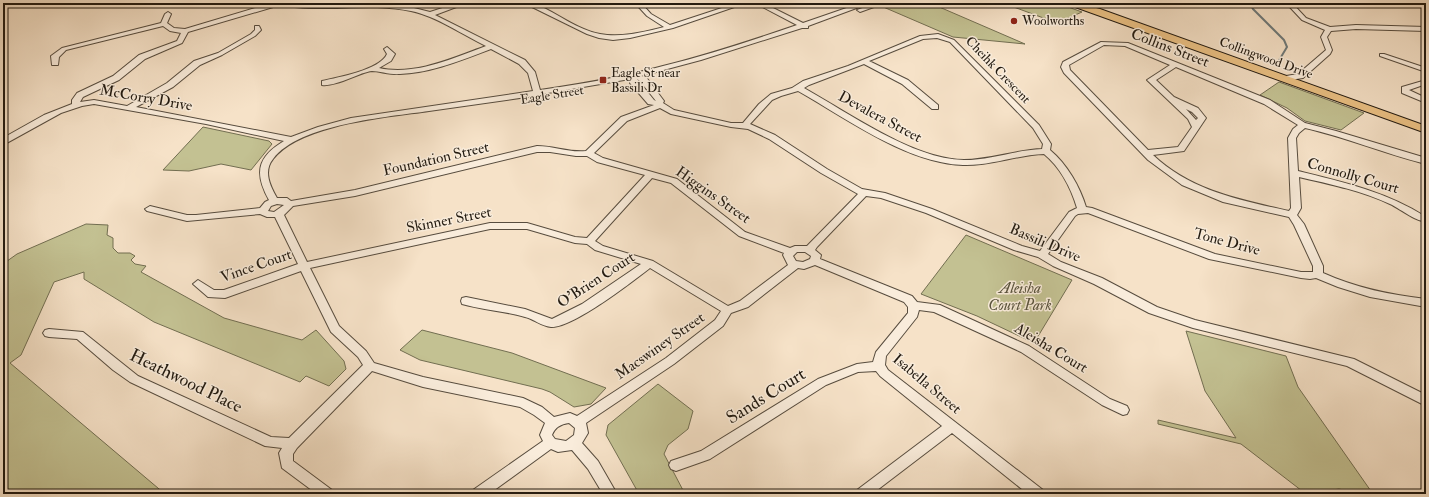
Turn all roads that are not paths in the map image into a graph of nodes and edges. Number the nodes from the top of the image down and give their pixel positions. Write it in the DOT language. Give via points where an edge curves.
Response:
graph roads {
  1 [pos="280,3"];
  2 [pos="464,3"];
  3 [pos="527,3"];
  4 [pos="638,3"];
  5 [pos="743,3"];
  6 [pos="758,3"];
  7 [pos="867,3"];
  8 [pos="882,3"];
  9 [pos="1068,3"];
  10 [pos="1080,3"];
  11 [pos="1289,3"];
  12 [pos="1418,3"];
  13 [pos="538,4"];
  14 [pos="1426,6"];
  15 [pos="1096,11"];
  16 [pos="168,14"];
  17 [pos="431,14"];
  18 [pos="164,24"];
  19 [pos="668,26"];
  20 [pos="806,26"];
  21 [pos="257,27"];
  22 [pos="1330,29"];
  23 [pos="1426,29"];
  24 [pos="1417,30"];
  25 [pos="185,31"];
  26 [pos="1426,36"];
  27 [pos="493,46"];
  28 [pos="387,49"];
  29 [pos="1382,55"];
  30 [pos="55,62"];
  31 [pos="865,62"];
  32 [pos="1176,65"];
  33 [pos="371,69"];
  34 [pos="1426,70"];
  35 [pos="1300,76"];
  36 [pos="634,79"];
  37 [pos="643,79"];
  38 [pos="1283,79"];
  39 [pos="1426,82"];
  40 [pos="325,83"];
  41 [pos="1304,86"];
  42 [pos="800,89"];
  43 [pos="538,95"];
  44 [pos="1426,101"];
  45 [pos="76,104"];
  46 [pos="659,105"];
  47 [pos="935,107"];
  48 [pos="129,108"];
  49 [pos="745,125"];
  50 [pos="1302,125"];
  51 [pos="1426,130"];
  52 [pos="292,140"];
  53 [pos="3,142"];
  54 [pos="1046,151"];
  55 [pos="589,153"];
  56 [pos="1146,153"];
  57 [pos="1426,161"];
  58 [pos="1294,173"];
  59 [pos="651,174"];
  60 [pos="864,193"];
  61 [pos="274,201"];
  62 [pos="289,204"];
  63 [pos="150,208"];
  64 [pos="1082,210"];
  65 [pos="263,211"];
  66 [pos="278,214"];
  67 [pos="1292,215"];
  68 [pos="1423,219"];
  69 [pos="589,240"];
  70 [pos="810,250"];
  71 [pos="790,252"];
  72 [pos="1042,255"];
  73 [pos="815,261"];
  74 [pos="649,263"];
  75 [pos="795,265"];
  76 [pos="304,266"];
  77 [pos="1317,274"];
  78 [pos="198,284"];
  79 [pos="466,301"];
  80 [pos="1426,303"];
  81 [pos="914,306"];
  82 [pos="727,310"];
  83 [pos="49,333"];
  84 [pos="370,366"];
  85 [pos="878,366"];
  86 [pos="1426,401"];
  87 [pos="1123,410"];
  88 [pos="578,422"];
  89 [pos="553,423"];
  90 [pos="952,426"];
  91 [pos="550,443"];
  92 [pos="574,443"];
  93 [pos="292,444"];
  94 [pos="676,465"];
  95 [pos="327,494"];
  96 [pos="478,494"];
  97 [pos="610,494"];
  98 [pos="862,494"];
  99 [pos="1038,494"];
  1 -- 17 [label="street" via="298,6 406,6"];
  1 -- 25 [label="street"];
  2 -- 17 [label="street"];
  3 -- 13 [label="street"];
  4 -- 19 [label="street" via="649,15"];
  5 -- 19 [label="street"];
  6 -- 20 [label="street"];
  7 -- 20 [label="street, Eagle Street"];
  8 -- 20 [label="street, Eagle Street"];
  9 -- 15 [label="main road, Collingwood Drive"];
  10 -- 15 [label="main road, Collingwood Drive"];
  11 -- 22 [label="street" via="1304,19"];
  12 -- 14 [label="street"];
  13 -- 19 [label="street" via="588,33 606,38 631,37"];
  15 -- 38 [label="main road, Collingwood Drive"];
  16 -- 18 [label="street"];
  17 -- 27 [label="street"];
  18 -- 25 [label="street" via="172,30"];
  18 -- 30 [label="street" via="64,49 55,56"];
  20 -- 36 [label="street, Eagle Street"];
  20 -- 37 [label="street, Eagle Street" via="709,62"];
  21 -- 48 [label="street" via="258,30 253,35 220,54 197,63 170,85"];
  22 -- 24 [label="street" via="1356,27"];
  22 -- 35 [label="street" via="1324,37 1328,54"];
  23 -- 24 [label="street"];
  24 -- 26 [label="street"];
  25 -- 45 [label="street" via="180,42 142,57 116,78 80,95"];
  27 -- 33 [label="street" via="423,68 392,73"];
  27 -- 43 [label="street" via="525,64 531,72"];
  28 -- 33 [label="street" via="391,57"];
  29 -- 34 [label="street"];
  31 -- 42 [label="street, Cheihk Crescent" via="806,83"];
  31 -- 47 [label="street" via="905,82"];
  31 -- 54 [label="street, Cheihk Crescent" via="922,37 938,36 952,41 1036,127 1047,144"];
  32 -- 50 [label="street, Collins Street" via="1267,102 1289,114"];
  32 -- 56 [label="street" via="1151,80 1191,118 1196,127 1181,149"];
  32 -- 56 [label="street, Collins Street" via="1126,44 1110,42 1066,64 1067,71"];
  33 -- 40 [label="street"];
  35 -- 38 [label="street"];
  35 -- 41 [label="street"];
  36 -- 37 [label="street, Eagle Street"];
  36 -- 43 [label="street, Eagle Street"];
  36 -- 46 [label="street, Bassili Drive" via="651,102"];
  37 -- 46 [label="street" via="660,101"];
  38 -- 41 [label="main road, Collingwood Drive"];
  39 -- 44 [label="street" via="1405,89 1406,93"];
  41 -- 51 [label="main road, Collingwood Drive"];
  42 -- 49 [label="street, Cheihk Crescent" via="787,91 766,102"];
  42 -- 54 [label="street, Devalera Street" via="909,151 933,159 980,162"];
  43 -- 52 [label="street, Eagle Street" via="369,124 331,127"];
  45 -- 48 [label="street, McCorry Drive" via="102,102"];
  45 -- 53 [label="street, McCorry Drive" via="59,110"];
  46 -- 49 [label="street, Bassili Drive" via="682,116"];
  46 -- 55 [label="street" via="624,119"];
  48 -- 52 [label="street, McCorry Drive"];
  49 -- 60 [label="street, Bassili Drive" via="772,136 824,171"];
  50 -- 57 [label="street"];
  50 -- 58 [label="street" via="1292,138"];
  52 -- 61 [label="street, Eagle Street" via="274,153 263,166 262,177"];
  54 -- 64 [label="street, Cheihk Crescent" via="1056,158 1078,196"];
  55 -- 59 [label="street, Higgins Street" via="600,160"];
  55 -- 62 [label="street, Foundation Street" via="537,150 355,193"];
  56 -- 67 [label="street, Collins Street" via="1169,173 1209,194 1245,206"];
  58 -- 67 [label="street" via="1296,208"];
  58 -- 68 [label="street, Connolly Court" via="1377,195 1398,203"];
  59 -- 69 [label="street"];
  59 -- 71 [label="street, Higgins Street" via="674,181 742,234"];
  60 -- 70 [label="street"];
  60 -- 72 [label="street, Bassili Drive" via="882,195 929,211 1018,248"];
  61 -- 62 [label="street" via="284,200"];
  61 -- 65 [label="street" via="265,206"];
  62 -- 66 [label="street"];
  63 -- 65 [label="street" via="196,218"];
  64 -- 72 [label="street" via="1072,214"];
  64 -- 77 [label="street, Tone Drive" via="1095,212 1213,257 1301,275"];
  65 -- 66 [label="street" via="266,214"];
  66 -- 76 [label="street"];
  67 -- 77 [label="street" via="1299,224 1318,266"];
  69 -- 74 [label="street, Skinner Street" via="599,248"];
  69 -- 76 [label="street, Skinner Street" via="575,240 527,226 490,226"];
  70 -- 71 [label="street" via="799,248"];
  70 -- 73 [label="street" via="816,255"];
  71 -- 75 [label="street" via="789,260"];
  72 -- 86 [label="street, Bassili Drive" via="1153,310 1193,324 1350,362"];
  73 -- 75 [label="street" via="804,266"];
  73 -- 81 [label="street" via="895,293 908,299"];
  74 -- 79 [label="street, O'Brien Court" via="637,274 570,316 554,323 547,323 533,315"];
  74 -- 82 [label="street, Skinner Street"];
  75 -- 82 [label="street" via="744,304"];
  76 -- 78 [label="street, Vince Court" via="226,294 212,294"];
  76 -- 84 [label="street" via="335,329 362,354"];
  77 -- 80 [label="street, Tone Drive" via="1339,284 1401,300"];
  81 -- 85 [label="street, Isabella Street" via="913,314 880,355"];
  81 -- 87 [label="street, Aleisha Court" via="936,308 1025,349 1106,402"];
  82 -- 88 [label="street, Macswiney Street" via="719,323 670,361"];
  83 -- 93 [label="street, Heathwood Place" via="79,335 134,379 270,442"];
  84 -- 89 [label="street" via="423,382 523,403"];
  84 -- 93 [label="street"];
  85 -- 90 [label="street, Isabella Street"];
  85 -- 94 [label="street, Sands Court" via="857,368 822,382 705,455"];
  88 -- 89 [label="street" via="565,418"];
  88 -- 92 [label="street" via="581,426 581,435"];
  89 -- 91 [label="street" via="546,435"];
  90 -- 98 [label="street"];
  90 -- 99 [label="street, Isabella Street"];
  91 -- 92 [label="street" via="563,447"];
  91 -- 96 [label="street"];
  92 -- 97 [label="street" via="593,465"];
  93 -- 95 [label="street" via="286,453 287,464"];
}
